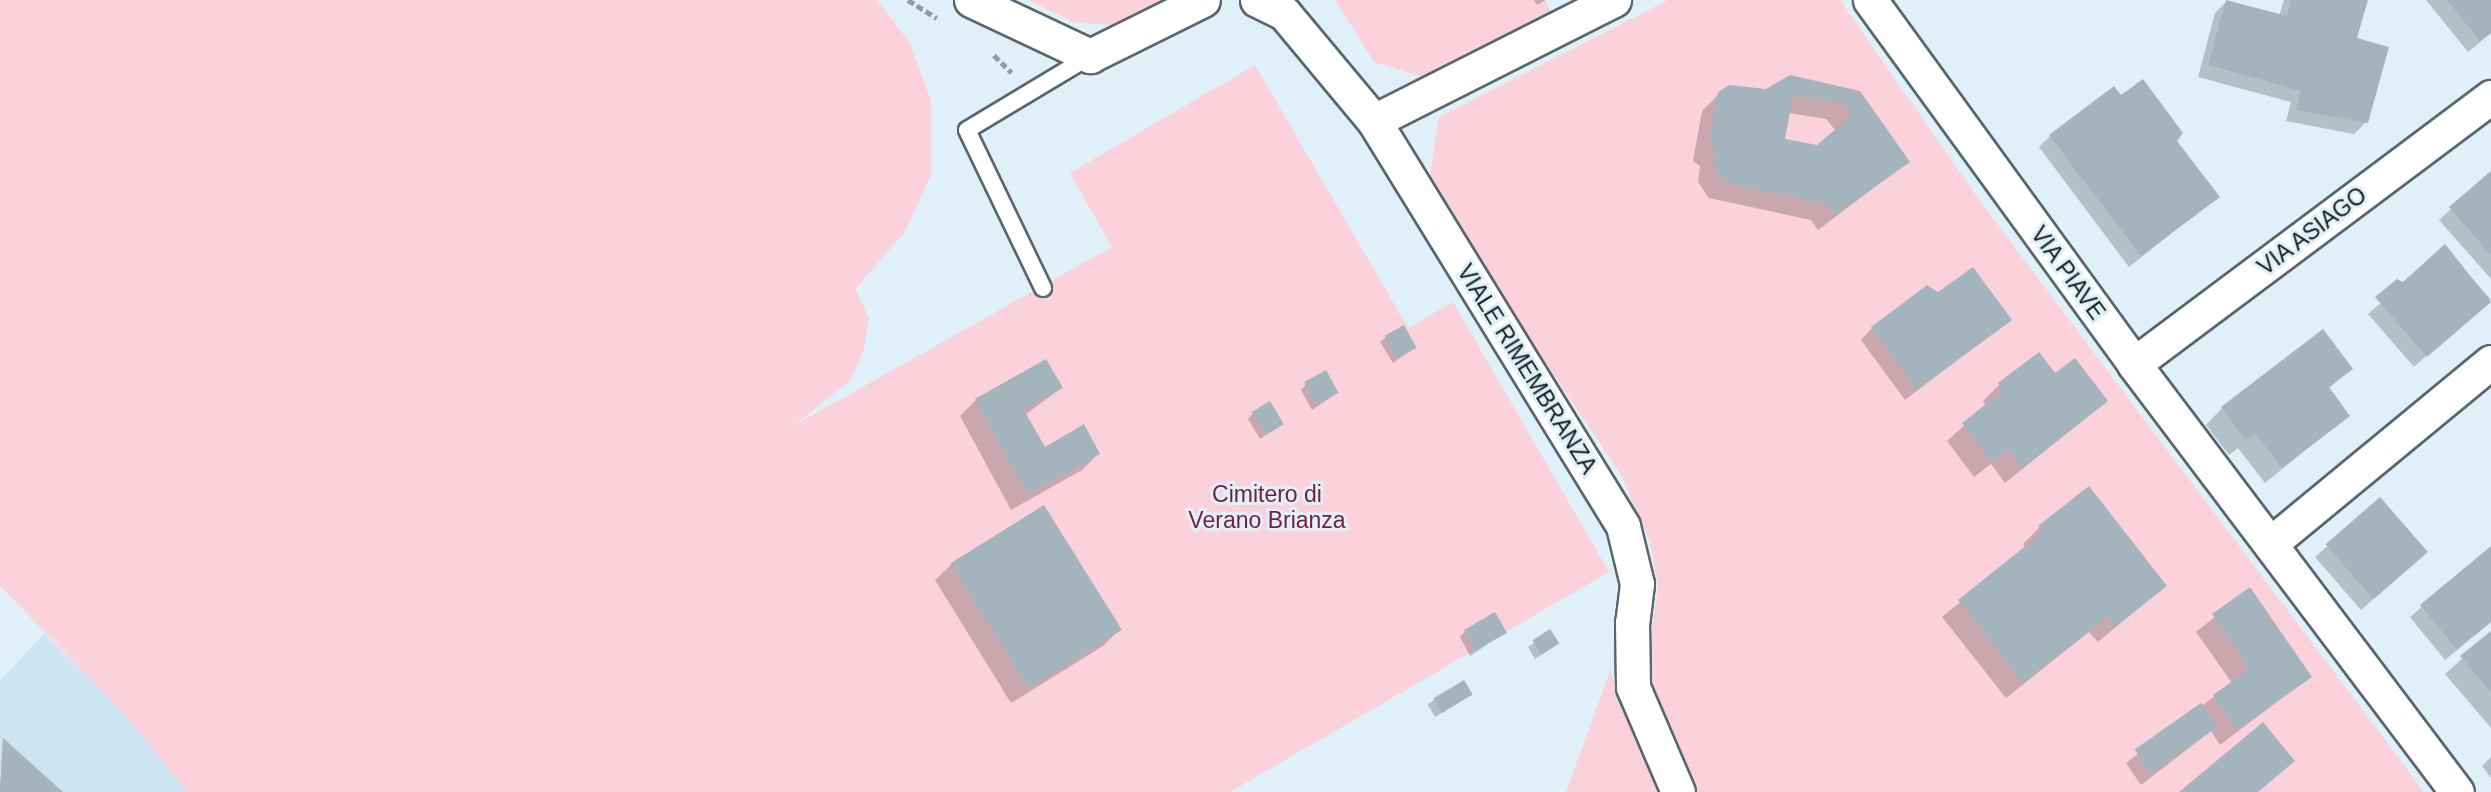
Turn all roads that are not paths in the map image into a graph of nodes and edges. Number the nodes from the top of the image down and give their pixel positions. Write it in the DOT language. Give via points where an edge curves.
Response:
graph roads {
  1 [pos="971,0"];
  2 [pos="1203,0"];
  3 [pos="1257,0"];
  4 [pos="1614,0"];
  5 [pos="1870,0"];
  6 [pos="1090,56"];
  7 [pos="2491,97"];
  8 [pos="1374,121"];
  9 [pos="1043,288"];
  10 [pos="2491,362"];
  11 [pos="2134,364"];
  12 [pos="2270,544"];
  13 [pos="1678,792"];
  14 [pos="2457,792"];
  1 -- 6 [label="street"];
  2 -- 6 [label="street"];
  3 -- 8 [label="street, VIALE RIMEMBRANZA" via="1284,13"];
  4 -- 8 [label="street"];
  5 -- 11 [label="street, VIA PIAVE"];
  6 -- 9 [label="lane" via="967,130"];
  7 -- 11 [label="street, VIA ASIAGO"];
  8 -- 13 [label="street, VIALE RIMEMBRANZA" via="1623,526 1637,584 1632,622 1633,687"];
  10 -- 12 [label="street"];
  11 -- 12 [label="street, VIA PIAVE"];
  12 -- 14 [label="street, VIA PIAVE"];
}
